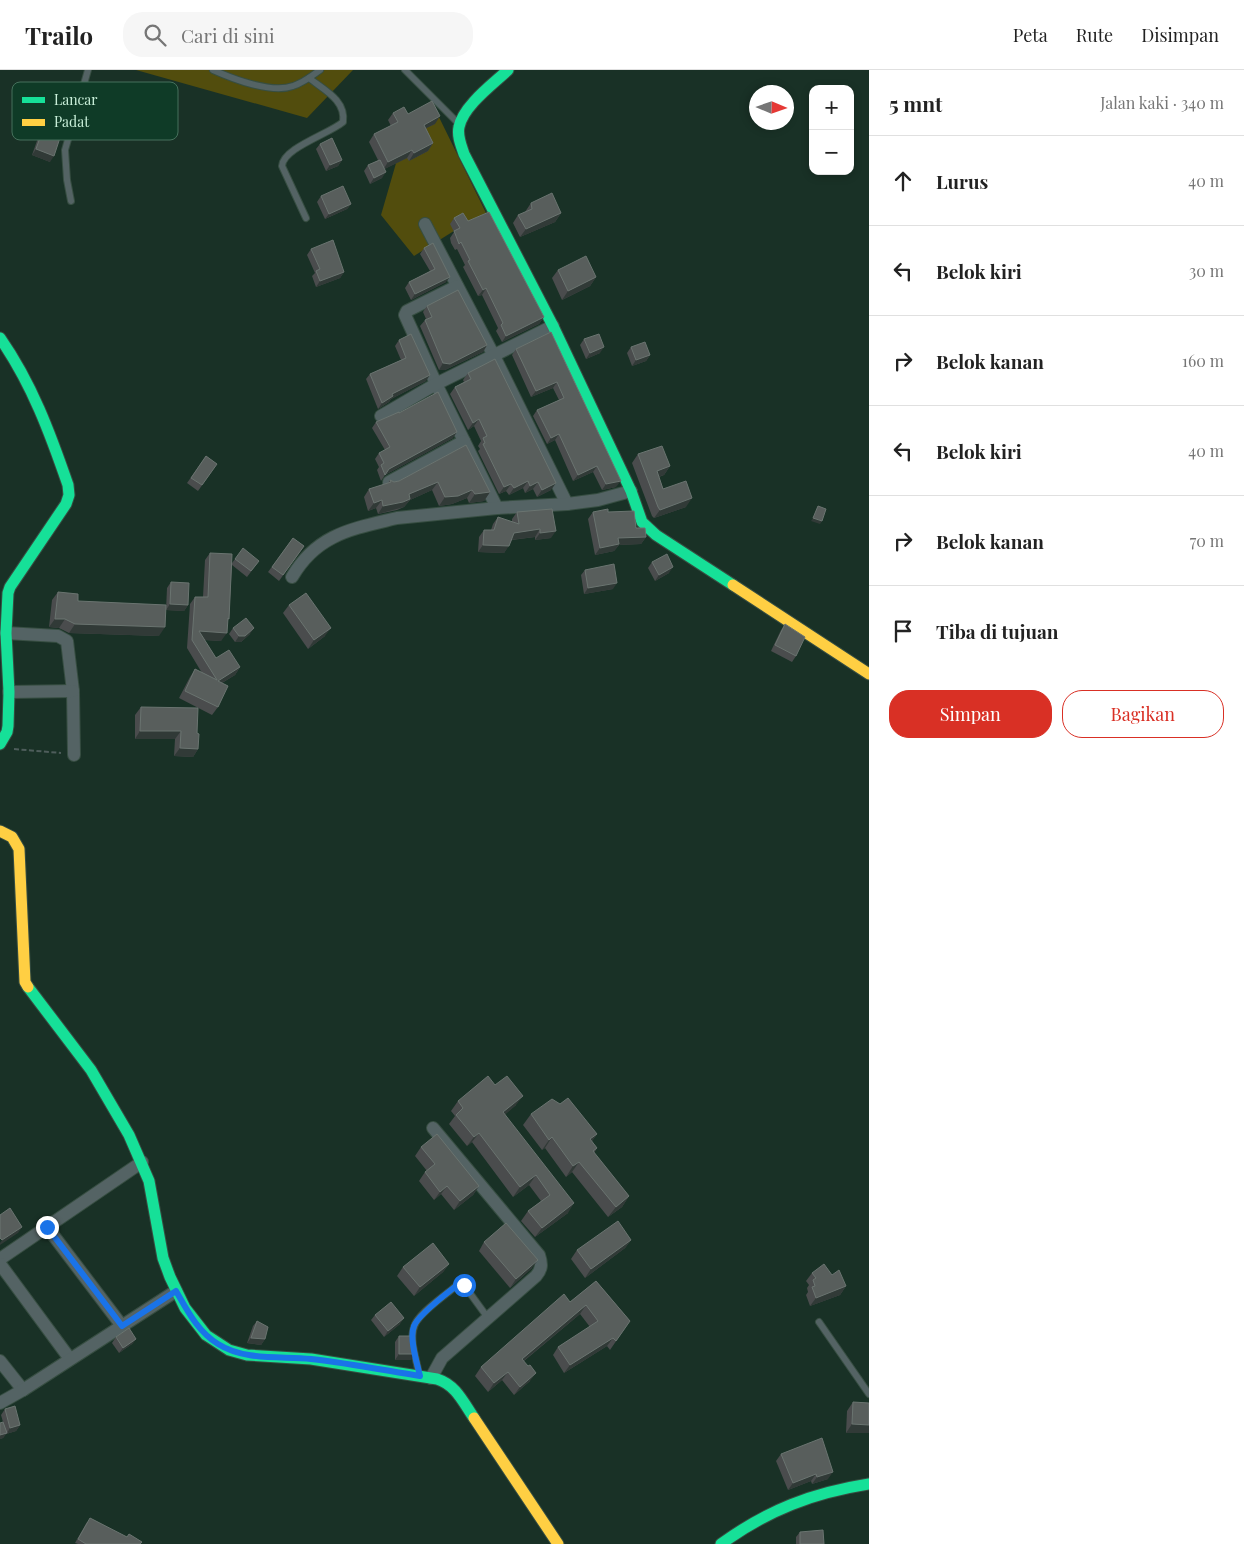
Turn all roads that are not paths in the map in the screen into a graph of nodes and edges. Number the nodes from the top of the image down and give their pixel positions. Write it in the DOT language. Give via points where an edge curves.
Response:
graph roads {
  1 [pos="213,70"];
  2 [pos="320,70"];
  3 [pos="405,70"];
  4 [pos="508,70"];
  5 [pos="309,78"];
  6 [pos="459,125"];
  7 [pos="68,140"];
  8 [pos="71,201"];
  9 [pos="306,218"];
  10 [pos="425,224"];
  11 [pos="457,286"];
  12 [pos="553,326"];
  13 [pos="0,338"];
  14 [pos="494,356"];
  15 [pos="436,384"];
  16 [pos="381,416"];
  17 [pos="464,441"];
  18 [pos="389,482"];
  19 [pos="631,491"];
  20 [pos="567,504"];
  21 [pos="497,508"];
  22 [pos="292,577"];
  23 [pos="6,633"];
  24 [pos="869,674"];
  25 [pos="73,691"];
  26 [pos="9,692"];
  27 [pos="5,747"];
  28 [pos="74,755"];
  29 [pos="0,831"];
  30 [pos="433,1128"];
  31 [pos="142,1162"];
  32 [pos="47,1227"];
  33 [pos="0,1259"];
  34 [pos="0,1264"];
  35 [pos="176,1291"];
  36 [pos="488,1318"];
  37 [pos="818,1322"];
  38 [pos="122,1326"];
  39 [pos="70,1359"];
  40 [pos="0,1361"];
  41 [pos="425,1377"];
  42 [pos="23,1390"];
  43 [pos="869,1394"];
  44 [pos="0,1403"];
  45 [pos="869,1484"];
  46 [pos="558,1544"];
  47 [pos="720,1544"];
  1 -- 5 [label="lane" via="270,88 292,87"];
  2 -- 5 [label="lane"];
  3 -- 6 [label="lane"];
  4 -- 6 [label="street" via="470,107"];
  5 -- 9 [label="lane" via="340,102 344,122 289,152 282,161"];
  6 -- 12 [label="street" via="458,136 464,154"];
  7 -- 8 [label="lane" via="66,180"];
  10 -- 11 [label="street"];
  11 -- 14 [label="street"];
  11 -- 15 [label="street" via="405,313"];
  12 -- 14 [label="street"];
  12 -- 19 [label="street"];
  13 -- 23 [label="street" via="14,358 46,422 69,495 10,587 6,604"];
  14 -- 15 [label="street"];
  14 -- 20 [label="street"];
  15 -- 16 [label="street"];
  15 -- 17 [label="street"];
  17 -- 18 [label="street"];
  17 -- 21 [label="street"];
  19 -- 20 [label="street"];
  19 -- 24 [label="street" via="642,522 656,535"];
  20 -- 21 [label="street"];
  21 -- 22 [label="street" via="397,518 342,532 308,554"];
  23 -- 25 [label="street" via="58,636 68,641"];
  23 -- 26 [label="street"];
  25 -- 26 [label="street"];
  25 -- 28 [label="street"];
  26 -- 27 [label="street"];
  29 -- 31 [label="street" via="12,836 19,849 25,982 91,1070"];
  30 -- 36 [label="street" via="539,1255 542,1263 541,1271"];
  31 -- 32 [label="street"];
  31 -- 35 [label="street" via="149,1181 163,1258"];
  32 -- 33 [label="street"];
  32 -- 38 [label="street"];
  34 -- 39 [label="street"];
  35 -- 38 [label="street"];
  35 -- 41 [label="street" via="206,1335 229,1350"];
  36 -- 41 [label="street"];
  36 -- 41 [label="lane" via="464,1285 458,1284 422,1316 413,1327 414,1344"];
  37 -- 43 [label="lane"];
  38 -- 39 [label="street"];
  39 -- 42 [label="street"];
  40 -- 42 [label="street"];
  41 -- 46 [label="street" via="453,1387"];
  42 -- 44 [label="street"];
  45 -- 47 [label="street" via="823,1492 774,1509"];
}
